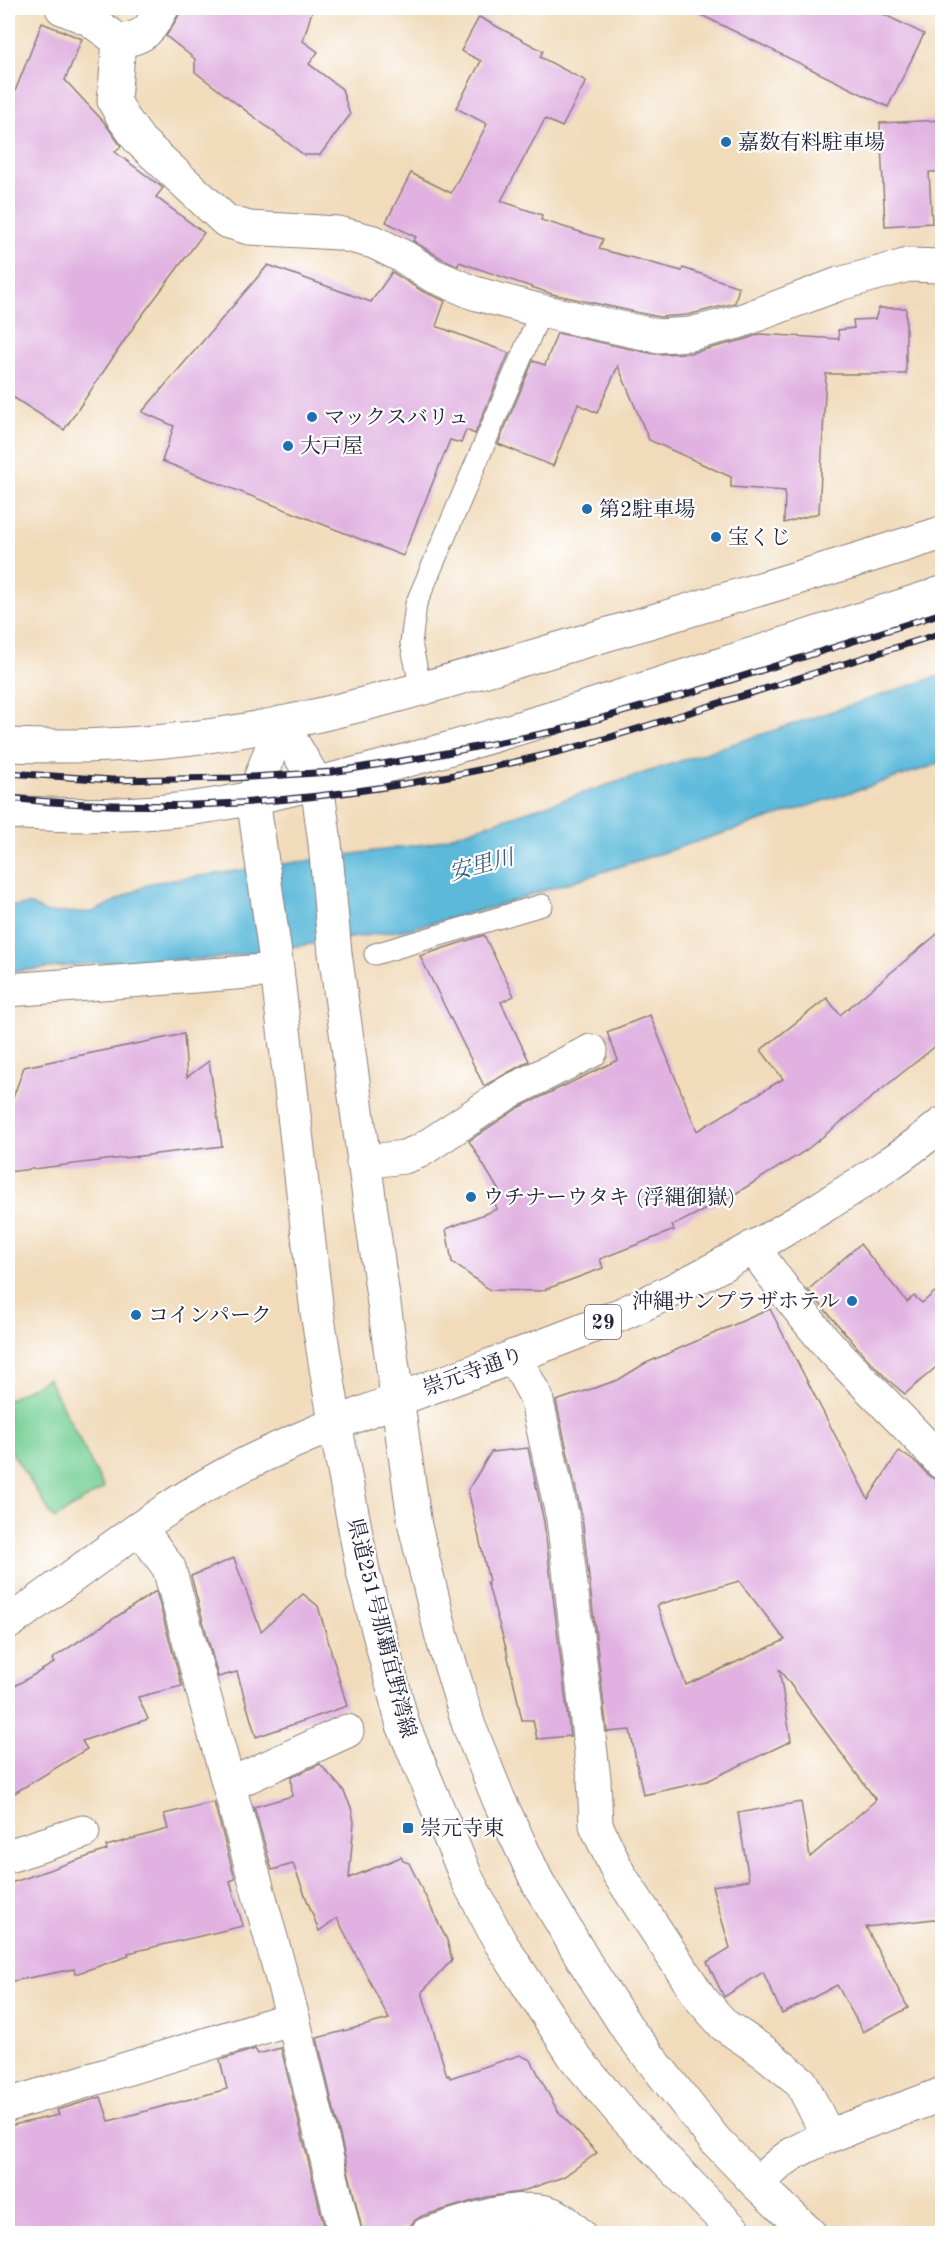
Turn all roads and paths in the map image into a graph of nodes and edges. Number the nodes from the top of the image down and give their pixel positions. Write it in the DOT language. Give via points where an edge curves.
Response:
graph roads {
  1 [pos="62,8"];
  2 [pos="162,8"];
  3 [pos="119,41"];
  4 [pos="942,266"];
  5 [pos="541,311"];
  6 [pos="942,533"];
  7 [pos="942,593"];
  8 [pos="421,689"];
  9 [pos="281,723"];
  10 [pos="8,745"];
  11 [pos="317,784"];
  12 [pos="253,798"];
  13 [pos="8,812"];
  14 [pos="542,905"];
  15 [pos="375,954"];
  16 [pos="276,966"];
  17 [pos="8,990"];
  18 [pos="591,1051"];
  19 [pos="942,1124"];
  20 [pos="363,1162"];
  21 [pos="753,1247"];
  22 [pos="514,1356"];
  23 [pos="396,1400"];
  24 [pos="335,1423"];
  25 [pos="942,1463"];
  26 [pos="140,1528"];
  27 [pos="8,1623"];
  28 [pos="347,1731"];
  29 [pos="228,1785"];
  30 [pos="84,1832"];
  31 [pos="8,1856"];
  32 [pos="293,2018"];
  33 [pos="942,2094"];
  34 [pos="8,2105"];
  35 [pos="828,2136"];
  36 [pos="757,2184"];
  37 [pos="725,2230"];
  38 [pos="345,2234"];
  39 [pos="427,2234"];
  40 [pos="579,2234"];
  41 [pos="810,2234"];
  1 -- 3 [label="street" via="89,19"];
  2 -- 3 [label="street" via="151,29 135,39"];
  3 -- 5 [label="street" via="114,101 124,119 140,141 226,221 249,228 338,234 374,242 432,275 474,293"];
  4 -- 5 [label="street" via="908,265 839,284 738,322 690,334 658,336"];
  5 -- 8 [label="lane" via="416,604 411,643"];
  6 -- 8 [label="street"];
  7 -- 11 [label="street" via="515,729"];
  8 -- 9 [label="street"];
  9 -- 10 [label="street" via="116,745"];
  9 -- 11 [label="street"];
  9 -- 12 [label="street"];
  11 -- 12 [label="street"];
  11 -- 20 [label="street"];
  12 -- 13 [label="street" via="127,815"];
  12 -- 16 [label="street, 県道251号那覇宜野湾線"];
  14 -- 15 [label="lane"];
  16 -- 17 [label="street"];
  16 -- 24 [label="street, 県道251号那覇宜野湾線" via="317,1312"];
  18 -- 20 [label="street" via="509,1092 420,1152"];
  19 -- 21 [label="street, 崇元寺通り / 29" via="843,1194"];
  20 -- 23 [label="street"];
  21 -- 22 [label="street, 崇元寺通り / 29" via="648,1302"];
  21 -- 25 [label="street" via="836,1353"];
  22 -- 23 [label="street, 崇元寺通り / 29"];
  22 -- 35 [label="street" via="536,1397 562,1518 596,1824 619,1874 701,1999 724,2025 801,2082"];
  23 -- 24 [label="street, 崇元寺通り / 29"];
  23 -- 36 [label="street" via="415,1526 442,1637 469,1726 499,1800 537,1881 629,2031 716,2140"];
  24 -- 26 [label="street, 崇元寺通り / 29" via="198,1489"];
  24 -- 37 [label="street, 県道251号那覇宜野湾線" via="364,1576 403,1725 467,1879 500,1942 576,2059"];
  26 -- 27 [label="street, 崇元寺通り / 29"];
  26 -- 29 [label="street" via="169,1568"];
  28 -- 29 [label="street"];
  29 -- 32 [label="street"];
  30 -- 31 [label="street"];
  32 -- 34 [label="street"];
  32 -- 38 [label="street"];
  33 -- 35 [label="street"];
  35 -- 36 [label="street" via="781,2162"];
  36 -- 41 [label="street"];
  39 -- 40 [label="street" via="510,2211 539,2211 557,2216"];
}
